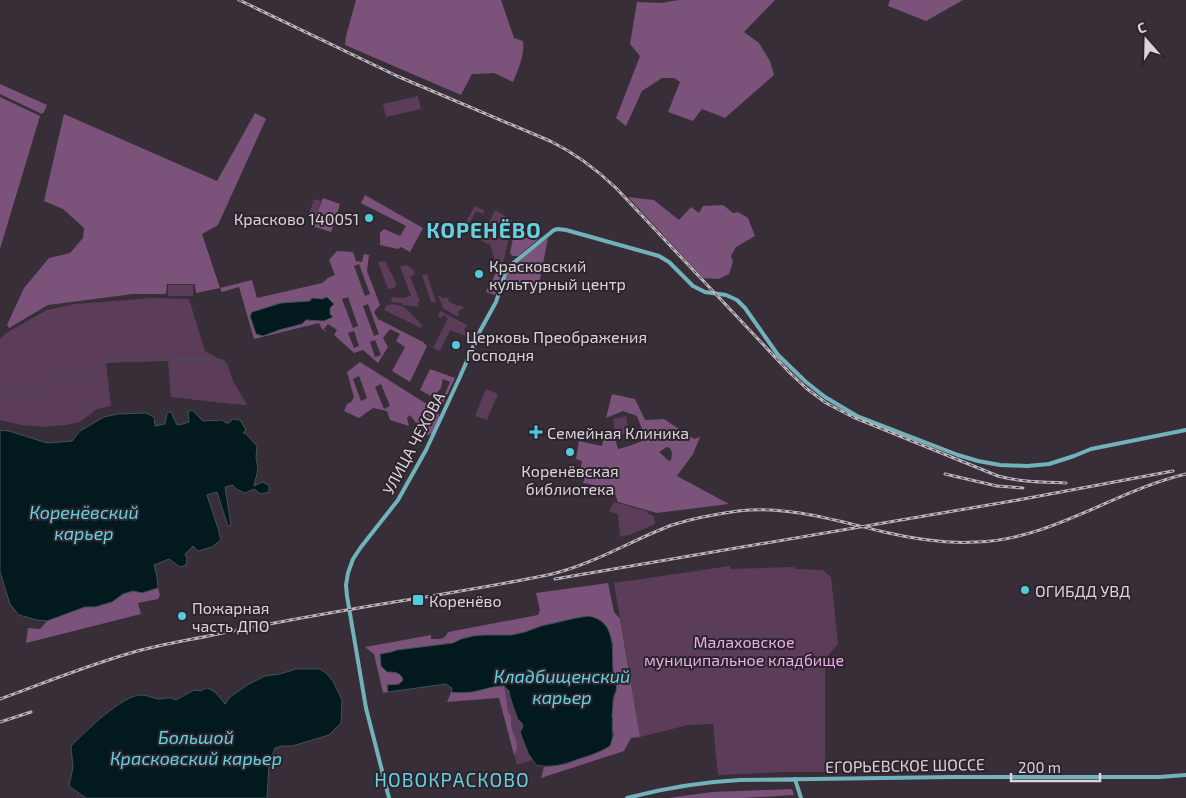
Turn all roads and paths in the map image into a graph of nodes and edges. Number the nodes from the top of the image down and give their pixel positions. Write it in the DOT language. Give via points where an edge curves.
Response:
graph roads {
  1 [pos="1186,430"];
  2 [pos="1186,775"];
  3 [pos="795,779"];
  4 [pos="389,798"];
  5 [pos="627,798"];
  6 [pos="801,798"];
  1 -- 4 [label="main road, УЛИЦА ЧЕХОВА" via="1091,449 1050,464 1000,465 958,455 872,422 826,397 778,355 737,300 693,286 659,256 558,229 511,265 505,274 494,306 426,450 398,500 353,559 348,573 348,607 366,708"];
  2 -- 3 [label="main road, ЕГОРЬЕВСКОЕ ШОССЕ"];
  3 -- 5 [label="main road, ЕГОРЬЕВСКОЕ ШОССЕ" via="705,782"];
  3 -- 6 [label="main road"];
}
